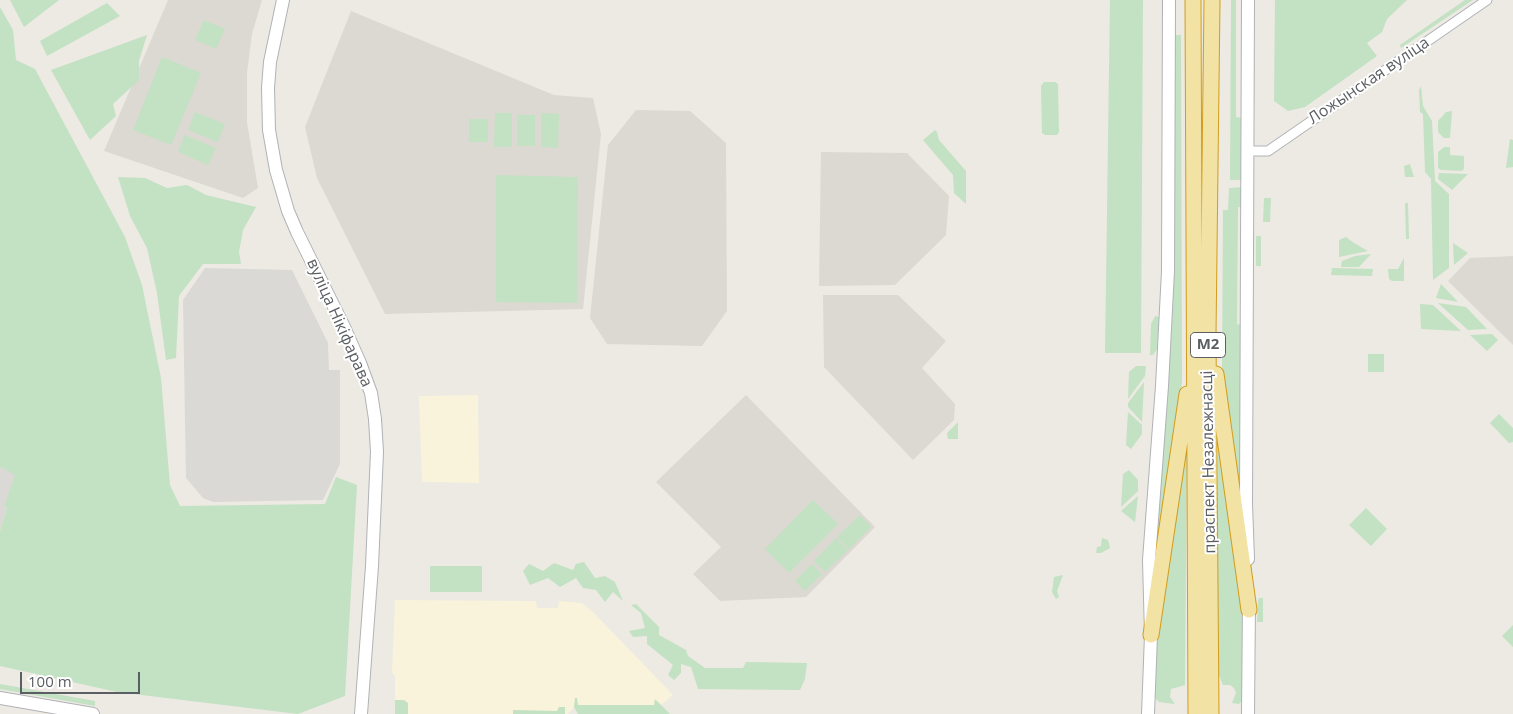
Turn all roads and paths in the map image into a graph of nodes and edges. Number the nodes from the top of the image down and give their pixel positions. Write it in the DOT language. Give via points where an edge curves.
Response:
graph roads {
  1 [pos="283,0"];
  2 [pos="1169,0"];
  3 [pos="1193,0"];
  4 [pos="1212,0"];
  5 [pos="1248,0"];
  6 [pos="1487,0"];
  7 [pos="1248,151"];
  8 [pos="1201,334"];
  9 [pos="1249,610"];
  10 [pos="1151,635"];
  11 [pos="1204,689"];
  12 [pos="0,698"];
  13 [pos="93,714"];
  14 [pos="361,714"];
  15 [pos="1148,714"];
  16 [pos="1196,714"];
  17 [pos="1211,714"];
  18 [pos="1248,714"];
  1 -- 14 [label="main road, вуліца Нікіфарава" via="268,88 276,170 296,232 360,363 371,393 375,419 376,469"];
  2 -- 10 [label="main road" via="1168,271 1149,560"];
  3 -- 8 [label="highway, праспект Незалежнасці / М2"];
  4 -- 8 [label="highway, праспект Незалежнасці / М2"];
  5 -- 7 [label="main road"];
  6 -- 7 [label="street, Ложынская вуліца" via="1268,150"];
  7 -- 9 [label="main road" via="1246,504"];
  8 -- 9 [label="highway" via="1221,405"];
  8 -- 10 [label="highway" via="1182,431"];
  8 -- 11 [label="highway, праспект Незалежнасці / М2"];
  9 -- 18 [label="main road"];
  10 -- 15 [label="main road"];
  11 -- 16 [label="highway, праспект Незалежнасці / М2"];
  11 -- 17 [label="highway, праспект Незалежнасці / М2"];
  12 -- 13 [label="main road"];
}
